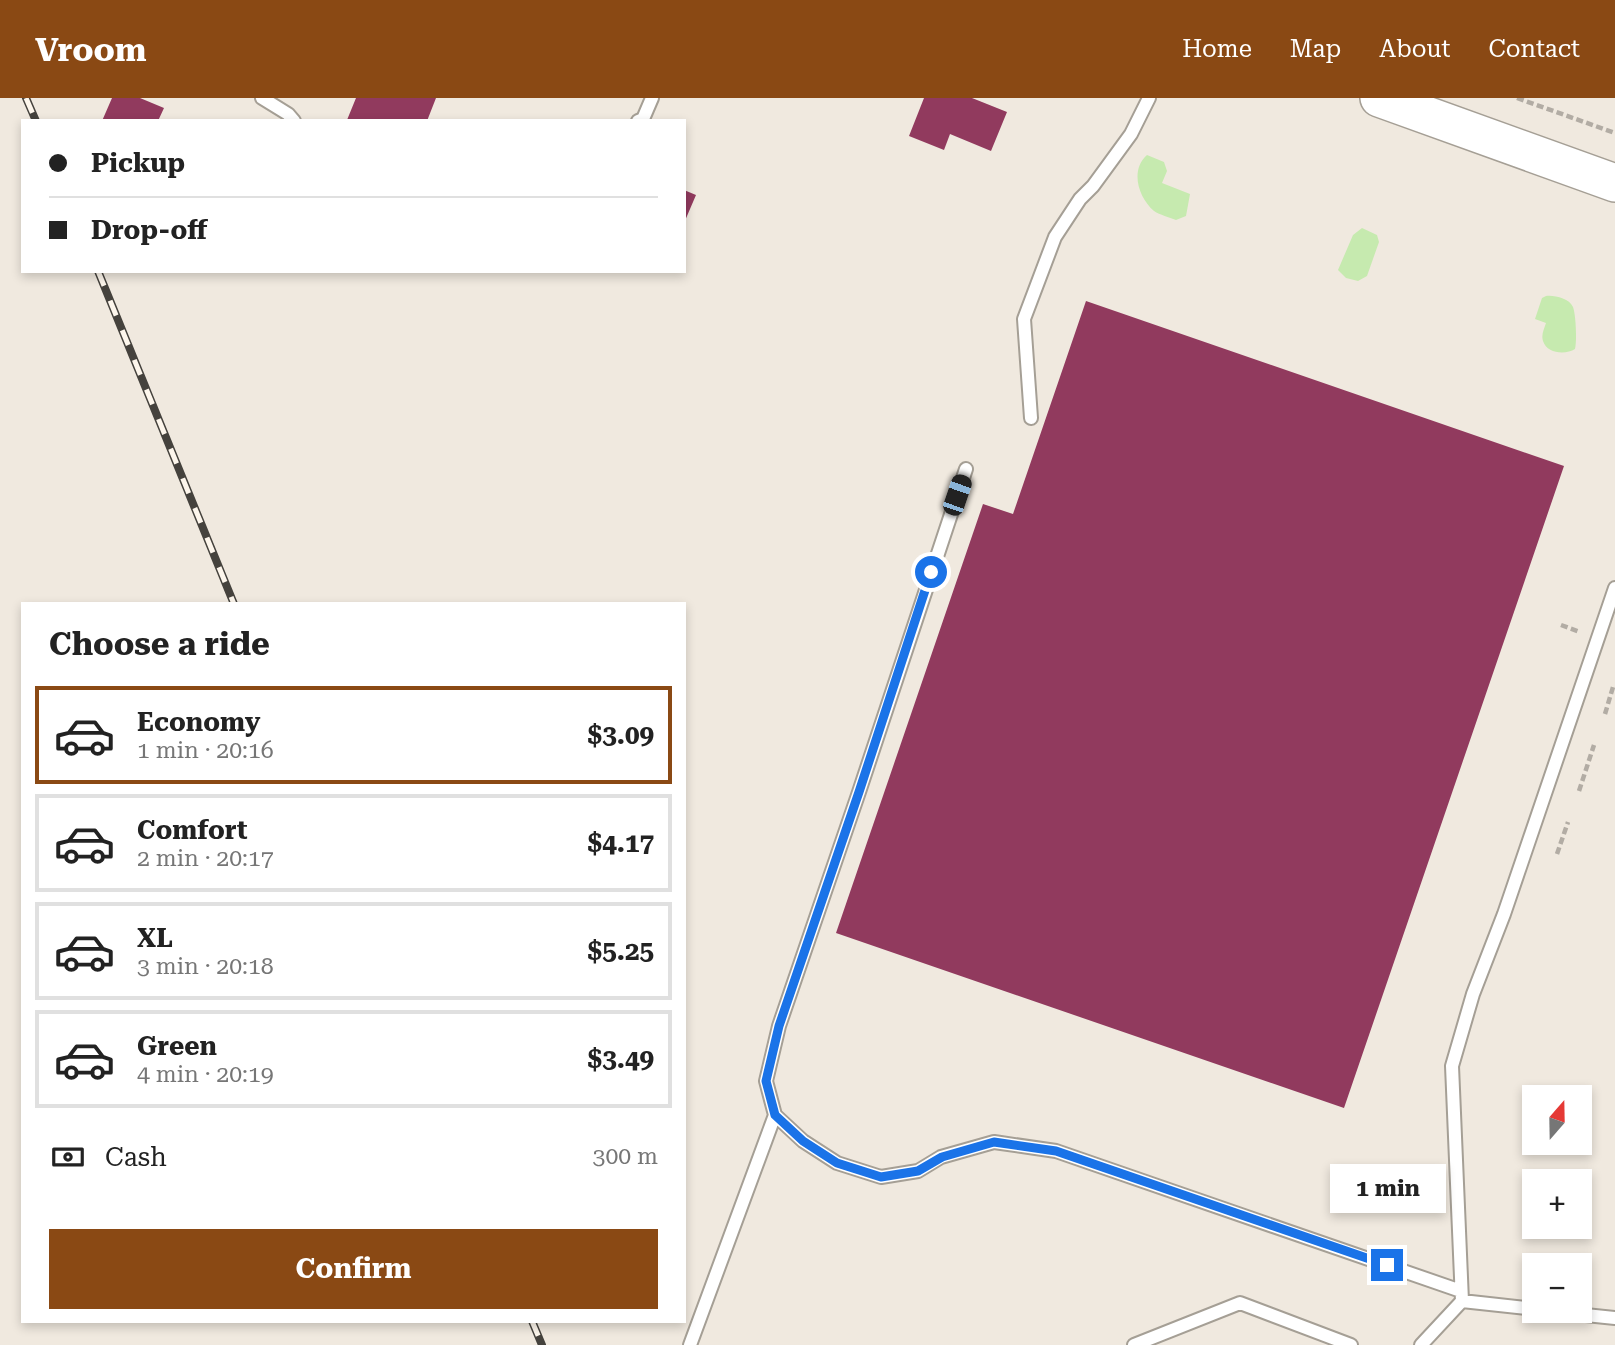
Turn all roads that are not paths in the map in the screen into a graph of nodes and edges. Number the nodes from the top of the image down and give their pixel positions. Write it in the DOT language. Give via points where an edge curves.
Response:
graph roads {
  1 [pos="262,98"];
  2 [pos="652,98"];
  3 [pos="1149,98"];
  4 [pos="1379,98"];
  5 [pos="292,119"];
  6 [pos="643,119"];
  7 [pos="1615,183"];
  8 [pos="1031,418"];
  9 [pos="966,469"];
  10 [pos="1615,588"];
  11 [pos="775,1115"];
  12 [pos="1462,1296"];
  13 [pos="1522,1307"];
  14 [pos="1592,1316"];
  15 [pos="1615,1318"];
  16 [pos="690,1345"];
  17 [pos="1134,1345"];
  18 [pos="1351,1345"];
  19 [pos="1420,1345"];
  1 -- 5 [label="lane"];
  2 -- 6 [label="lane"];
  3 -- 8 [label="lane" via="1131,134 1055,237 1024,319"];
  4 -- 7 [label="main road"];
  9 -- 11 [label="lane" via="779,1026 766,1081"];
  10 -- 12 [label="lane" via="1452,1066"];
  11 -- 12 [label="lane" via="837,1163 881,1177 918,1171 942,1157 994,1142 1056,1151"];
  11 -- 16 [label="lane"];
  12 -- 13 [label="lane"];
  12 -- 19 [label="lane"];
  14 -- 15 [label="lane"];
  17 -- 18 [label="lane" via="1240,1303"];
}
